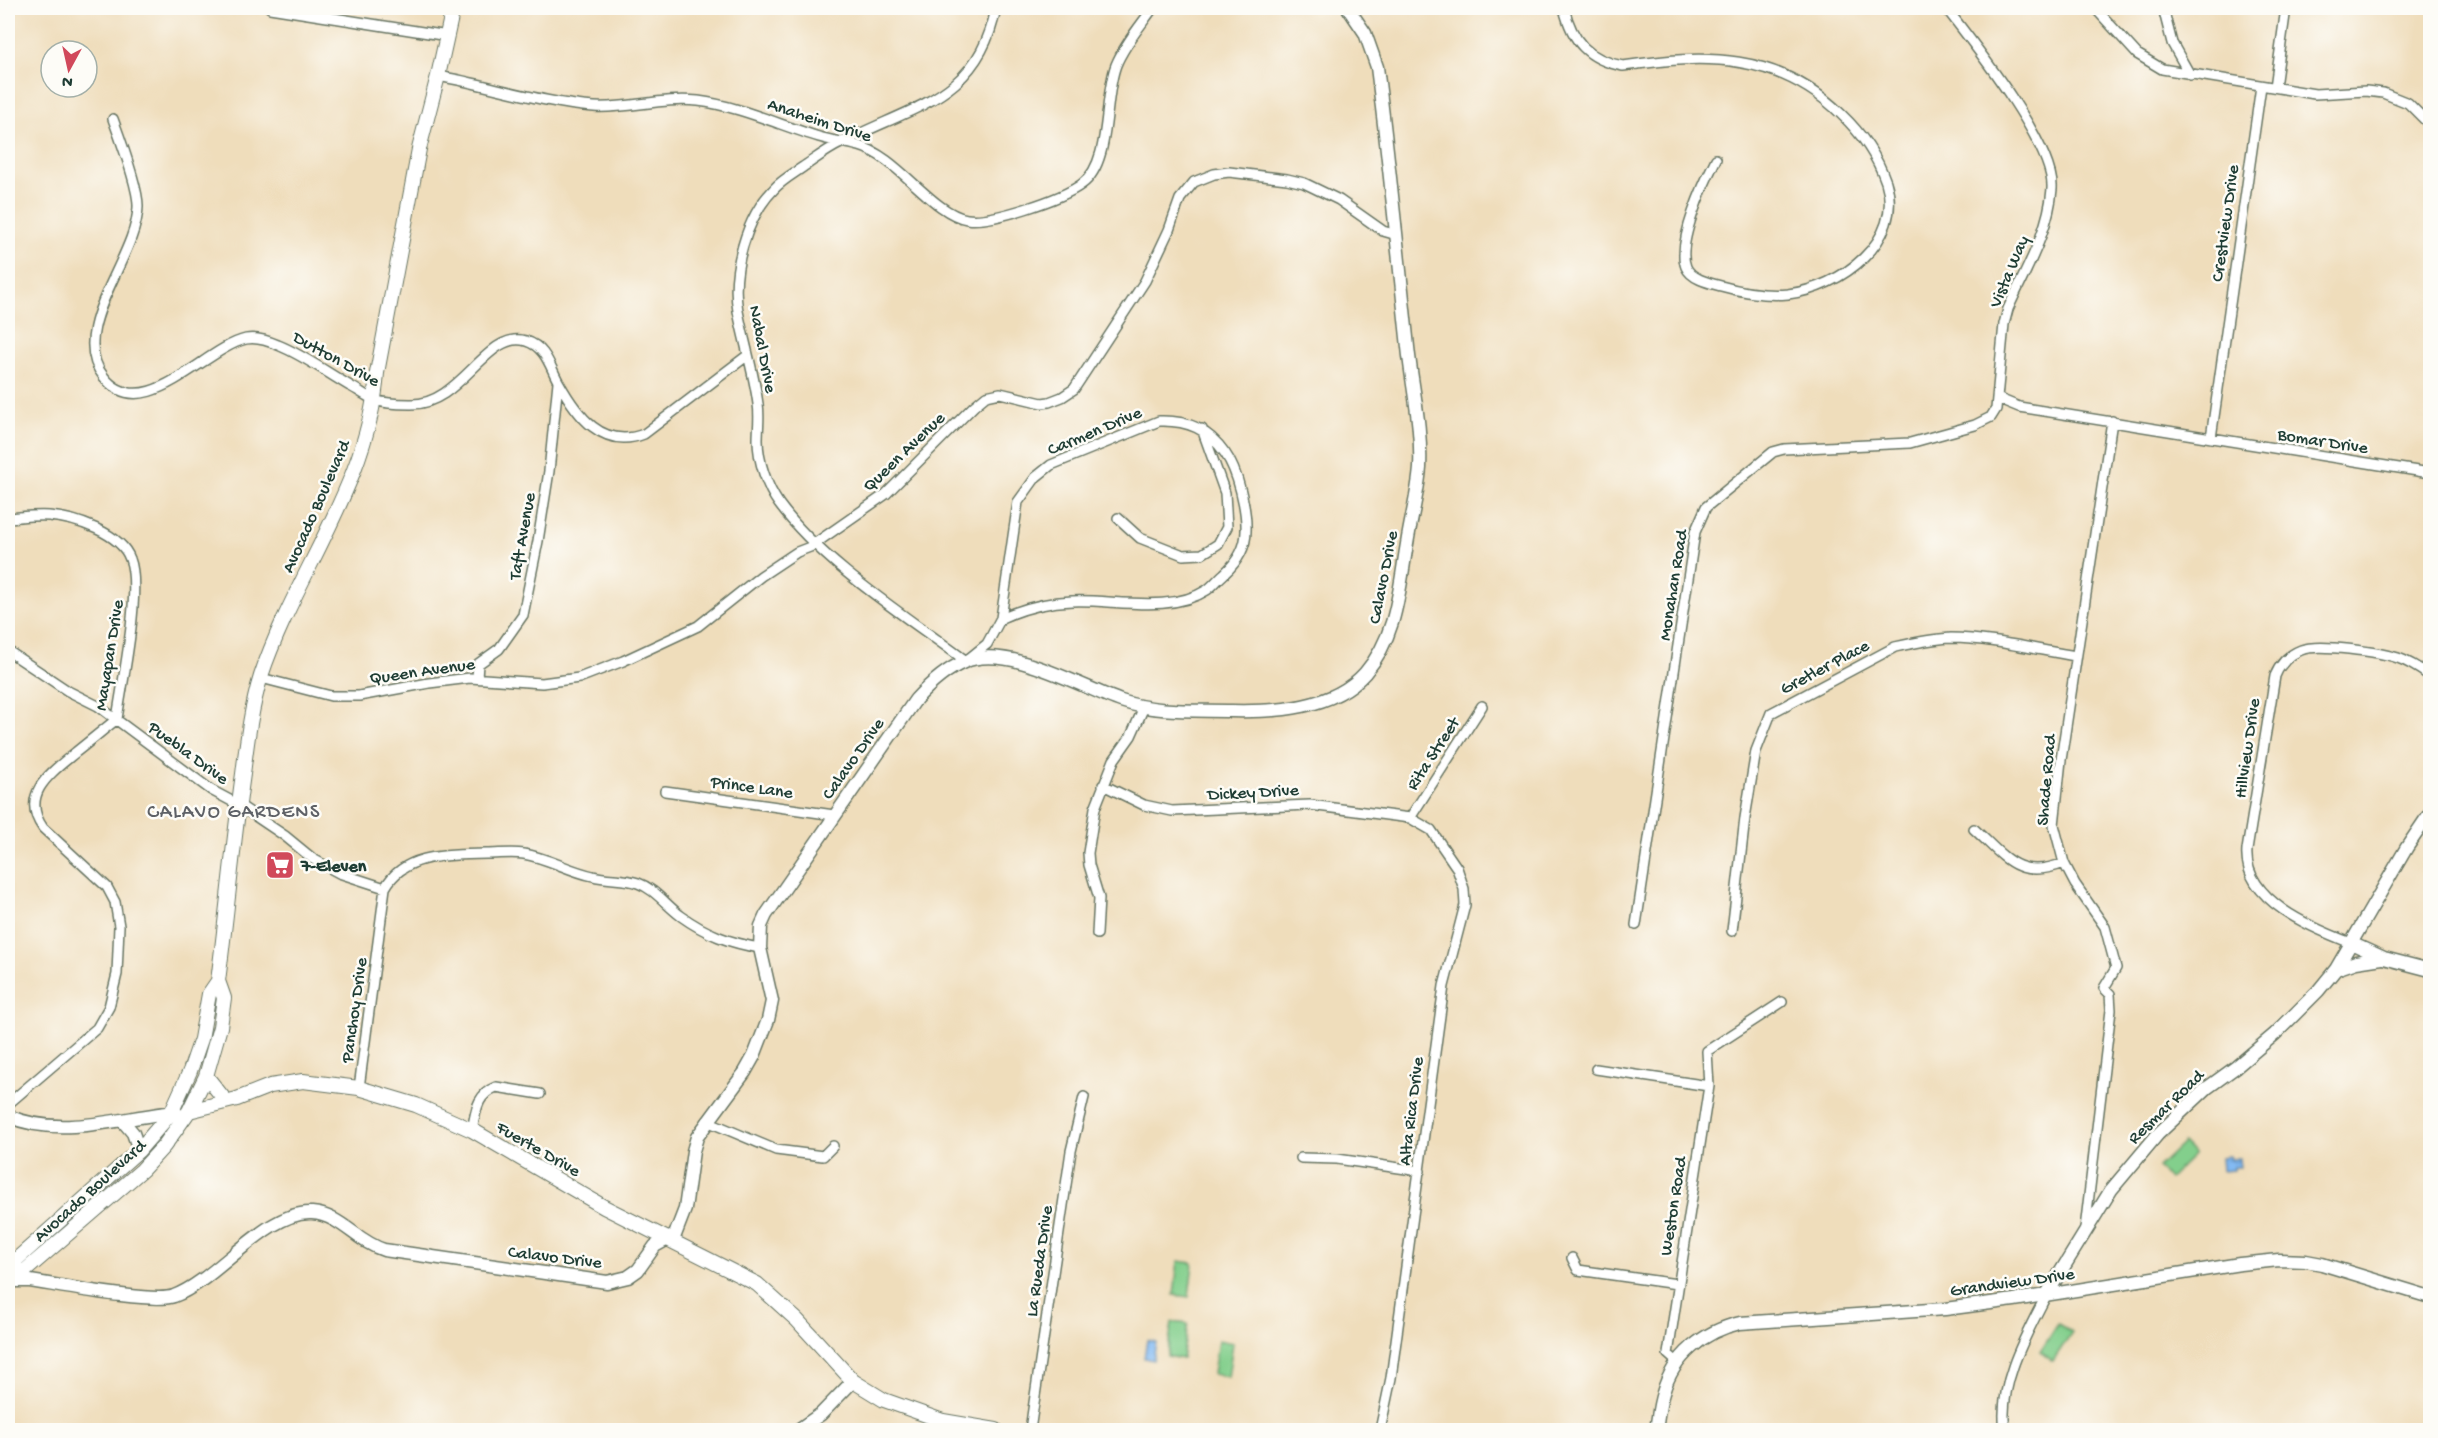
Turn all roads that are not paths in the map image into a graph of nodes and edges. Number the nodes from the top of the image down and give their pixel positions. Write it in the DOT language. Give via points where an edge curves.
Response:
graph roads {
  1 [pos="270,8"];
  2 [pos="453,8"];
  3 [pos="996,8"];
  4 [pos="1153,8"];
  5 [pos="1348,8"];
  6 [pos="1564,8"];
  7 [pos="1946,8"];
  8 [pos="2095,8"];
  9 [pos="2163,8"];
  10 [pos="2286,8"];
  11 [pos="448,36"];
  12 [pos="2190,75"];
  13 [pos="438,76"];
  14 [pos="2261,86"];
  15 [pos="2276,87"];
  16 [pos="113,119"];
  17 [pos="2430,125"];
  18 [pos="840,143"];
  19 [pos="1716,159"];
  20 [pos="1397,235"];
  21 [pos="748,355"];
  22 [pos="558,382"];
  23 [pos="1997,398"];
  24 [pos="375,400"];
  25 [pos="2112,422"];
  26 [pos="1202,429"];
  27 [pos="2211,438"];
  28 [pos="2430,473"];
  29 [pos="8,518"];
  30 [pos="1118,518"];
  31 [pos="815,543"];
  32 [pos="1001,618"];
  33 [pos="8,651"];
  34 [pos="2076,656"];
  35 [pos="966,661"];
  36 [pos="2430,676"];
  37 [pos="261,678"];
  38 [pos="477,678"];
  39 [pos="1482,705"];
  40 [pos="1144,707"];
  41 [pos="117,719"];
  42 [pos="1103,786"];
  43 [pos="665,791"];
  44 [pos="239,805"];
  45 [pos="2430,813"];
  46 [pos="834,814"];
  47 [pos="1410,818"];
  48 [pos="1974,829"];
  49 [pos="2064,864"];
  50 [pos="386,888"];
  51 [pos="1636,925"];
  52 [pos="1732,931"];
  53 [pos="1097,934"];
  54 [pos="2350,943"];
  55 [pos="760,948"];
  56 [pos="2384,958"];
  57 [pos="2336,969"];
  58 [pos="2430,970"];
  59 [pos="218,981"];
  60 [pos="1782,1002"];
  61 [pos="1596,1069"];
  62 [pos="206,1076"];
  63 [pos="1709,1086"];
  64 [pos="359,1088"];
  65 [pos="540,1094"];
  66 [pos="1084,1097"];
  67 [pos="225,1100"];
  68 [pos="8,1104"];
  69 [pos="189,1111"];
  70 [pos="171,1113"];
  71 [pos="8,1116"];
  72 [pos="122,1120"];
  73 [pos="707,1121"];
  74 [pos="472,1130"];
  75 [pos="833,1146"];
  76 [pos="139,1150"];
  77 [pos="1301,1158"];
  78 [pos="1420,1170"];
  79 [pos="2085,1229"];
  80 [pos="665,1240"];
  81 [pos="1572,1258"];
  82 [pos="8,1267"];
  83 [pos="8,1279"];
  84 [pos="1677,1284"];
  85 [pos="2047,1294"];
  86 [pos="2430,1297"];
  87 [pos="1677,1362"];
  88 [pos="853,1380"];
  89 [pos="798,1431"];
  90 [pos="996,1431"];
  91 [pos="1030,1431"];
  92 [pos="1380,1431"];
  93 [pos="1656,1431"];
  94 [pos="2005,1431"];
  1 -- 11 [label="street"];
  2 -- 11 [label="main road, Avocado Boulevard"];
  3 -- 18 [label="street, Nabal Drive" via="983,49 952,86 933,101"];
  4 -- 18 [label="street, Anaheim Drive" via="1117,63 1096,168 1082,184 1061,196 998,217 963,219 948,212 883,159 857,145"];
  5 -- 20 [label="street, Calavo Drive" via="1365,33 1377,67"];
  6 -- 19 [label="street" via="1577,41 1596,57 1614,64 1684,58 1735,61 1768,69 1814,92 1852,126 1880,168 1889,203 1884,229 1853,267 1810,289 1764,294 1708,283 1686,268 1683,256 1699,194"];
  7 -- 23 [label="street, Vista Way" via="2004,84 2050,169 2052,187 2046,223 2004,324"];
  8 -- 12 [label="street" via="2137,54 2162,69"];
  9 -- 12 [label="street" via="2172,43"];
  10 -- 15 [label="street"];
  11 -- 13 [label="main road, Avocado Boulevard"];
  12 -- 14 [label="street"];
  13 -- 18 [label="street, Anaheim Drive" via="596,107 682,100 713,104"];
  13 -- 24 [label="main road, Avocado Boulevard" via="414,174"];
  14 -- 15 [label="street"];
  14 -- 27 [label="street, Crestview Drive"];
  15 -- 17 [label="street" via="2316,94 2383,93 2408,103"];
  16 -- 24 [label="street, Dutton Drive" via="138,205 132,236 93,335 96,363 108,382 129,393 152,391 233,344 250,339 291,351"];
  18 -- 21 [label="street, Nabal Drive" via="774,189 751,219 741,254 737,308"];
  20 -- 31 [label="street, Queen Avenue" via="1383,231 1339,200 1304,183 1229,172 1194,182 1180,200 1145,281 1074,389 1042,403 1000,393 986,396 886,494"];
  20 -- 40 [label="street, Calavo Drive" via="1419,420 1420,467 1400,595 1388,638 1363,675 1330,698 1311,704 1245,711"];
  21 -- 22 [label="street, Dutton Drive" via="644,434 628,438 612,438 592,428"];
  21 -- 31 [label="street, Nabal Drive" via="759,406 760,462 774,497"];
  22 -- 24 [label="street, Dutton Drive" via="538,346 514,339 497,346 439,398 414,404"];
  22 -- 38 [label="street, Taft Avenue" via="549,471 523,615 499,649 477,664"];
  23 -- 25 [label="street" via="2019,407"];
  23 -- 51 [label="street, Monahan Road" via="1991,417 1910,443 1773,452 1706,507 1695,532"];
  24 -- 37 [label="main road, Avocado Boulevard" via="350,480"];
  25 -- 27 [label="street"];
  25 -- 34 [label="street, Shade Road"];
  26 -- 30 [label="street" via="1225,493 1227,527 1218,544 1202,554 1183,555 1140,538"];
  26 -- 32 [label="street, Carmen Drive" via="1175,421 1147,424 1051,465 1036,477 1018,502"];
  26 -- 32 [label="street, Carmen Drive" via="1217,441 1230,460 1247,515 1246,537 1233,566 1206,590 1180,600 1154,604 1054,602"];
  27 -- 28 [label="street, Bomar Drive"];
  29 -- 41 [label="street, Mayapan Drive" via="59,517 107,533 130,557 135,585"];
  31 -- 35 [label="street, Nabal Drive" via="847,572"];
  31 -- 38 [label="street, Queen Avenue" via="761,576 698,626 623,661 554,683"];
  32 -- 35 [label="street, Carmen Drive" via="987,644"];
  33 -- 41 [label="street, Puebla Drive"];
  34 -- 49 [label="street, Shade Road" via="2054,825"];
  34 -- 52 [label="street, Gretler Place" via="1966,639 1910,644 1895,647 1771,713 1756,751"];
  35 -- 40 [label="street, Calavo Drive" via="1023,663"];
  35 -- 46 [label="street, Calavo Drive" via="916,699"];
  36 -- 54 [label="street, Hillview Drive" via="2390,656 2317,647 2291,656 2275,676 2247,850 2248,870 2266,897 2305,922"];
  37 -- 38 [label="street, Queen Avenue" via="331,696 359,696 429,682"];
  37 -- 44 [label="main road, Avocado Boulevard" via="250,723"];
  39 -- 47 [label="street, Rita Street"];
  40 -- 42 [label="street"];
  41 -- 44 [label="street, Puebla Drive" via="211,790"];
  41 -- 68 [label="street, Mayapan Drive" via="47,776 36,795 34,808 43,828 112,894 119,926 117,974 109,1006 97,1029"];
  42 -- 47 [label="street, Dickey Drive" via="1144,805 1172,811 1310,805"];
  42 -- 53 [label="street" via="1095,808 1088,853 1099,898"];
  43 -- 46 [label="street, Prince Lane"];
  44 -- 50 [label="street, Puebla Drive" via="325,867"];
  44 -- 59 [label="main road, Avocado Boulevard"];
  45 -- 54 [label="street, Resmar Road"];
  46 -- 55 [label="street, Calavo Drive" via="766,915"];
  47 -- 78 [label="street, Alta Rica Drive" via="1431,831 1446,849 1460,875 1465,897 1444,986"];
  48 -- 49 [label="street" via="2010,861 2026,869 2046,870"];
  49 -- 79 [label="street, Shade Road" via="2105,927 2116,968 2104,988 2110,994 2111,1010"];
  50 -- 55 [label="street" via="391,877 417,861 445,855 522,854 581,874 638,883 713,936"];
  50 -- 64 [label="street, Panchoy Drive"];
  54 -- 56 [label="street"];
  54 -- 57 [label="street, Resmar Road"];
  55 -- 73 [label="street, Calavo Drive" via="772,993 768,1020 746,1072"];
  56 -- 57 [label="street"];
  56 -- 58 [label="street"];
  57 -- 79 [label="street, Resmar Road" via="2275,1034 2207,1088 2158,1134 2111,1190"];
  59 -- 62 [label="main road, Avocado Boulevard" via="224,998"];
  59 -- 70 [label="main road, Avocado Boulevard" via="208,994 201,1039"];
  60 -- 63 [label="street, Weston Road" via="1707,1051"];
  61 -- 63 [label="street"];
  62 -- 67 [label="main road"];
  62 -- 69 [label="main road, Avocado Boulevard"];
  63 -- 84 [label="street, Weston Road"];
  64 -- 67 [label="main road, Fuerte Drive" via="293,1082"];
  64 -- 74 [label="main road, Fuerte Drive" via="416,1105"];
  65 -- 74 [label="street" via="490,1089 479,1099"];
  66 -- 91 [label="street, La Rueda Drive" via="1071,1151"];
  67 -- 69 [label="main road, Fuerte Drive"];
  69 -- 70 [label="street, Fuerte Drive"];
  69 -- 83 [label="main road, Avocado Boulevard" via="142,1170 26,1270"];
  70 -- 72 [label="street, Fuerte Drive"];
  70 -- 76 [label="main road, Avocado Boulevard"];
  71 -- 72 [label="street, Fuerte Drive" via="54,1127"];
  72 -- 76 [label="street" via="133,1132"];
  73 -- 75 [label="street" via="795,1154 823,1156"];
  73 -- 80 [label="street, Calavo Drive" via="693,1151 686,1209 675,1234"];
  74 -- 80 [label="main road, Fuerte Drive"];
  76 -- 82 [label="main road, Avocado Boulevard"];
  77 -- 78 [label="street"];
  78 -- 92 [label="street, Alta Rica Drive"];
  79 -- 85 [label="street, Resmar Road"];
  80 -- 83 [label="street, Calavo Drive" via="655,1246 638,1270 628,1277 607,1281 384,1250 332,1218 306,1213 285,1218 187,1290 162,1299"];
  80 -- 88 [label="main road, Fuerte Drive" via="766,1290"];
  81 -- 84 [label="street" via="1578,1269"];
  84 -- 87 [label="street, Weston Road" via="1668,1354"];
  85 -- 86 [label="street, Grandview Drive" via="2279,1260 2322,1264"];
  85 -- 87 [label="street, Grandview Drive" via="1945,1309 1740,1323 1709,1334"];
  85 -- 94 [label="street, Resmar Road" via="2022,1343 2007,1390"];
  87 -- 93 [label="street, Grandview Drive" via="1663,1392"];
  88 -- 89 [label="street" via="821,1414"];
  88 -- 90 [label="main road, Fuerte Drive" via="884,1400 915,1413"];
}
